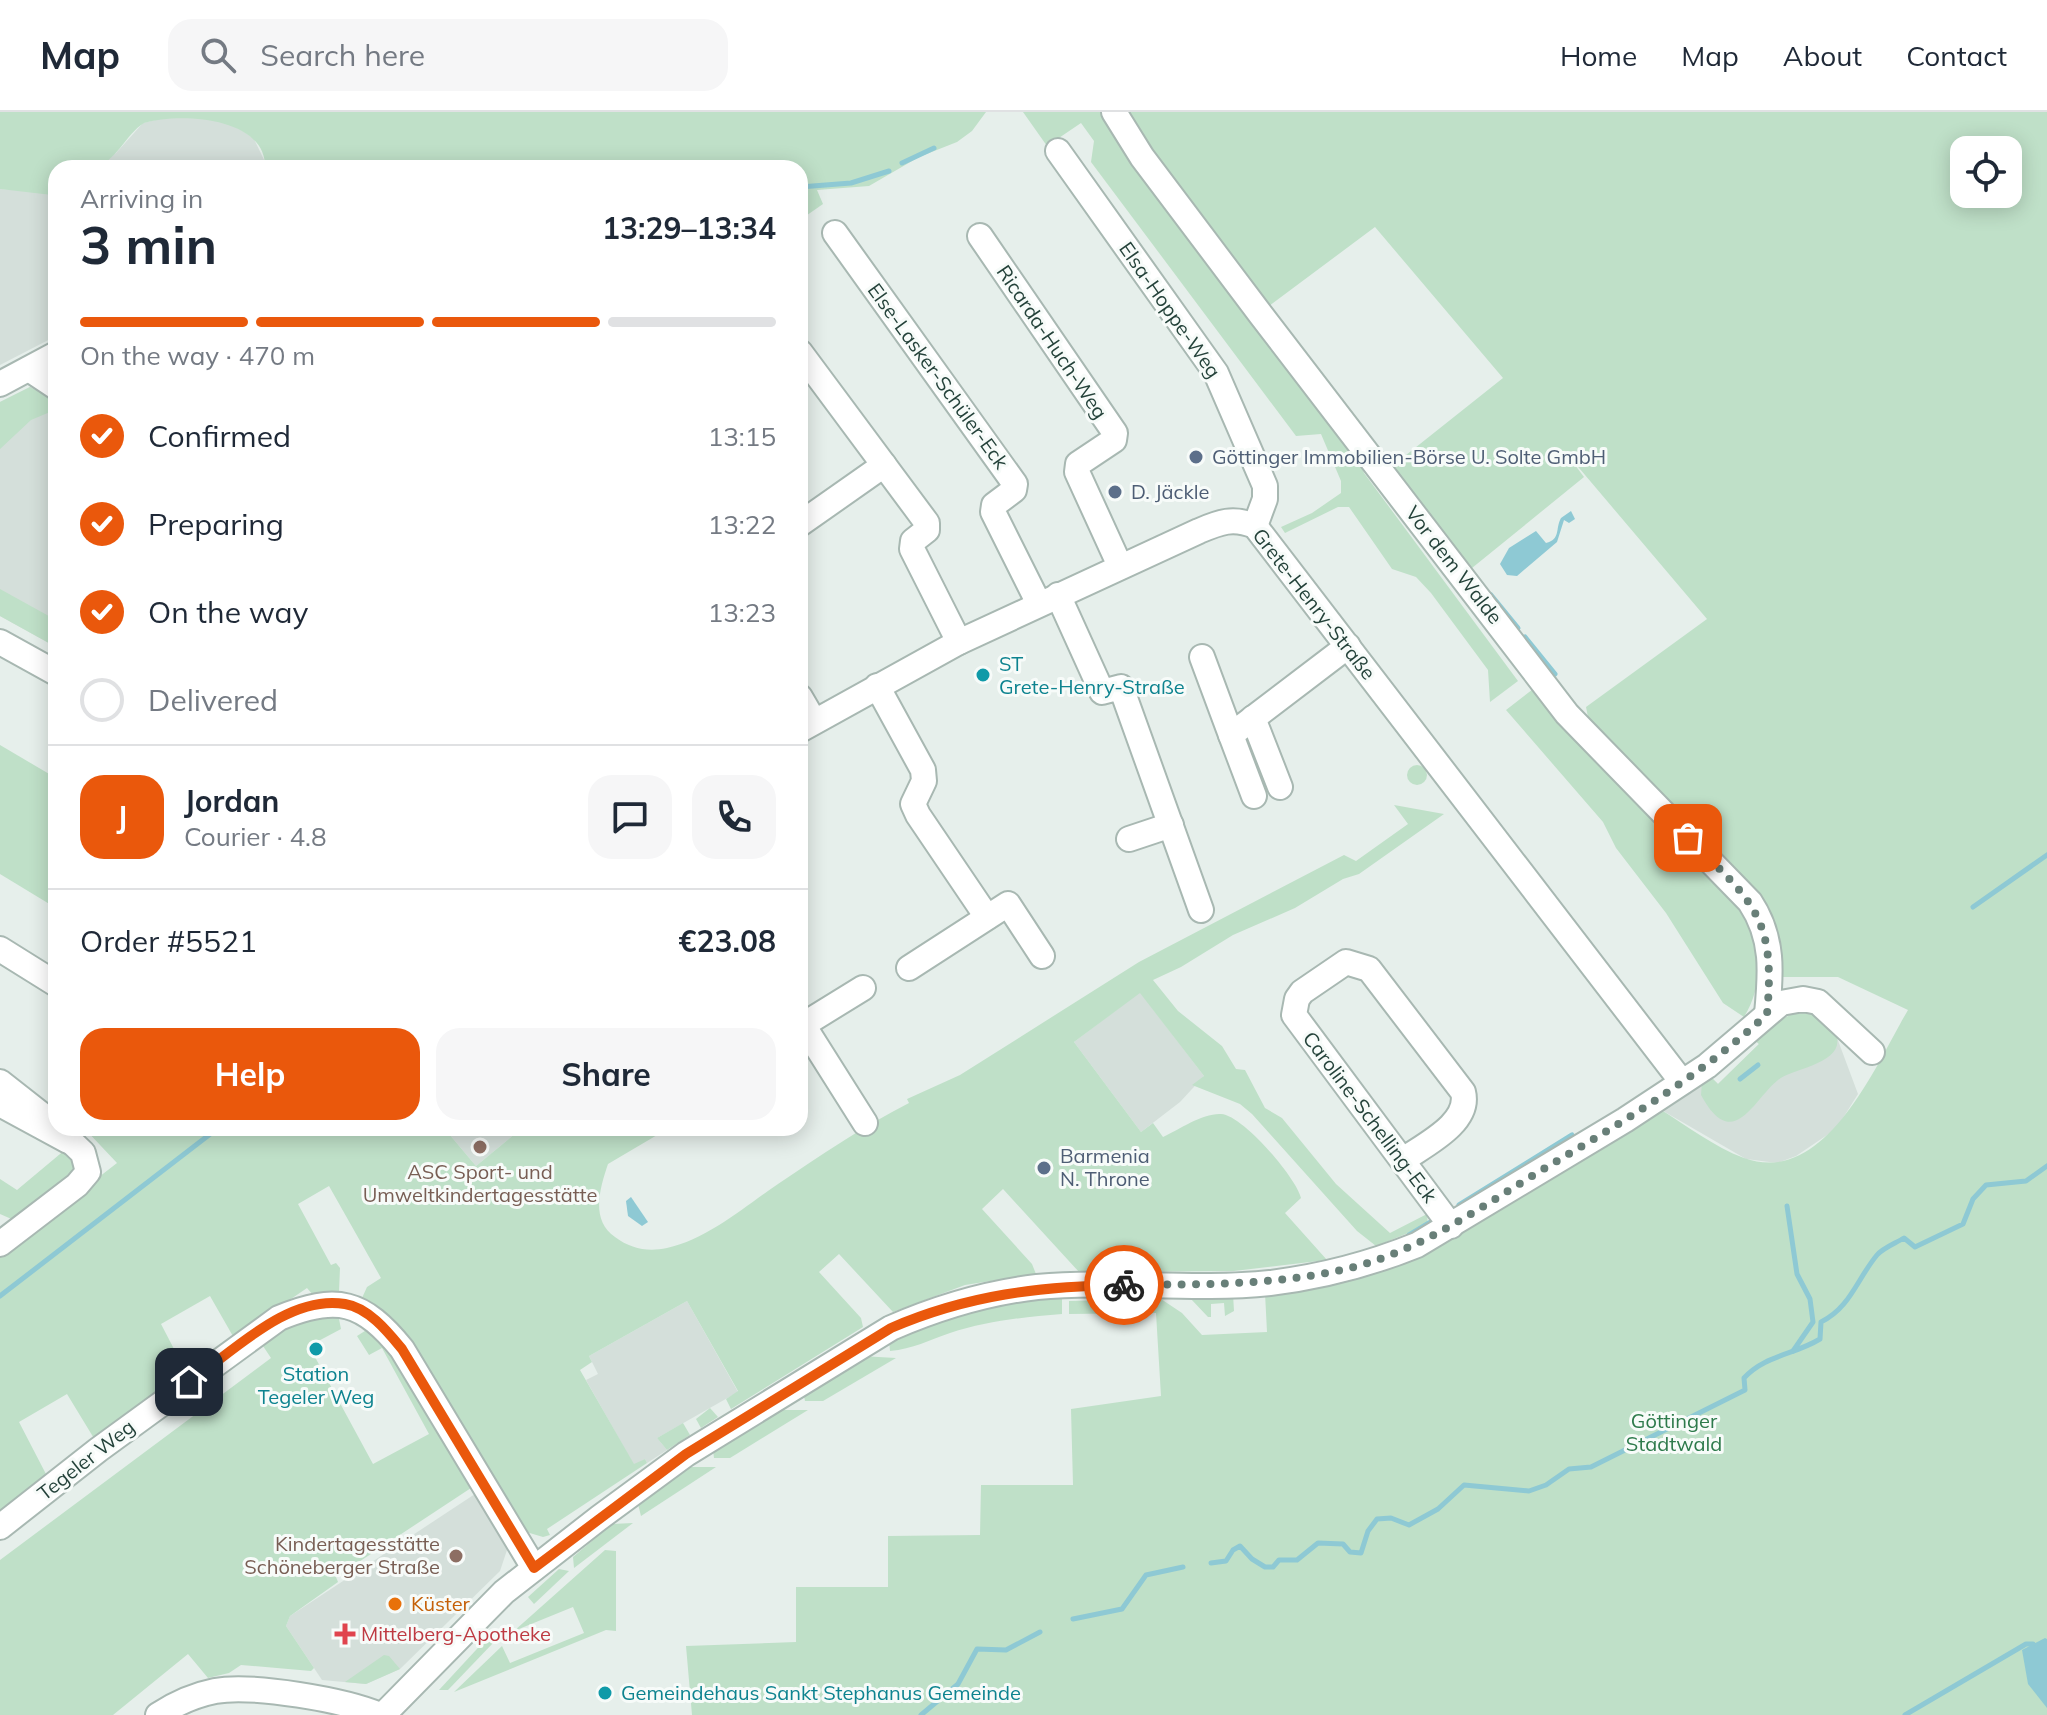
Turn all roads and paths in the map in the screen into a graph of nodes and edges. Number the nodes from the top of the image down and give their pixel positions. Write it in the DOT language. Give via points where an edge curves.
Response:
graph roads {
  1 [pos="1114,112"];
  2 [pos="1058,151"];
  3 [pos="835,233"];
  4 [pos="980,236"];
  5 [pos="48,358"];
  6 [pos="808,363"];
  7 [pos="29,369"];
  8 [pos="48,382"];
  9 [pos="0,384"];
  10 [pos="884,465"];
  11 [pos="808,518"];
  12 [pos="1255,526"];
  13 [pos="1120,566"];
  14 [pos="1048,599"];
  15 [pos="0,642"];
  16 [pos="959,642"];
  17 [pos="1348,646"];
  18 [pos="1202,657"];
  19 [pos="48,669"];
  20 [pos="877,686"];
  21 [pos="1253,718"];
  22 [pos="808,725"];
  23 [pos="1231,735"];
  24 [pos="1280,787"];
  25 [pos="1254,796"];
  26 [pos="1171,825"];
  27 [pos="1129,839"];
  28 [pos="1201,910"];
  29 [pos="987,917"];
  30 [pos="0,949"];
  31 [pos="1042,956"];
  32 [pos="909,968"];
  33 [pos="48,979"];
  34 [pos="863,988"];
  35 [pos="1767,1014"];
  36 [pos="808,1019"];
  37 [pos="808,1032"];
  38 [pos="1872,1052"];
  39 [pos="0,1082"];
  40 [pos="1682,1082"];
  41 [pos="0,1104"];
  42 [pos="48,1121"];
  43 [pos="865,1123"];
  44 [pos="48,1126"];
  45 [pos="65,1136"];
  46 [pos="1403,1160"];
  47 [pos="1451,1226"];
  48 [pos="4,1234"];
  49 [pos="0,1527"];
  50 [pos="534,1568"];
  51 [pos="204,1694"];
  52 [pos="158,1715"];
  53 [pos="356,1715"];
  54 [pos="381,1715"];
  55 [pos="396,1715"];
  1 -- 35 [label="street, Vor dem Walde" via="1266,322 1567,714 1750,902 1769,949"];
  2 -- 12 [label="street, Elsa-Hoppe-Weg" via="1216,373 1265,486"];
  3 -- 14 [label="street, Else-Lasker-Schüler-Eck" via="1015,484 993,512"];
  4 -- 13 [label="street, Ricarda-Huch-Weg" via="1115,433 1114,440 1078,464 1077,472"];
  5 -- 7 [label="street"];
  6 -- 10 [label="street"];
  7 -- 8 [label="street"];
  7 -- 9 [label="street"];
  10 -- 11 [label="street"];
  10 -- 16 [label="street" via="927,523 912,549"];
  12 -- 13 [label="street, Grete-Henry-Straße" via="1239,519 1222,521"];
  12 -- 17 [label="street, Grete-Henry-Straße"];
  13 -- 14 [label="street, Grete-Henry-Straße"];
  14 -- 16 [label="street, Grete-Henry-Straße"];
  14 -- 26 [label="street" via="1102,692 1121,687"];
  15 -- 19 [label="street"];
  16 -- 20 [label="street, Grete-Henry-Straße"];
  17 -- 21 [label="street"];
  17 -- 40 [label="street, Grete-Henry-Straße"];
  18 -- 23 [label="street"];
  20 -- 22 [label="street, Grete-Henry-Straße"];
  20 -- 29 [label="street" via="923,770 924,781 914,795 918,815"];
  21 -- 23 [label="street"];
  21 -- 24 [label="street"];
  23 -- 25 [label="street"];
  26 -- 27 [label="street"];
  26 -- 28 [label="street"];
  29 -- 31 [label="street" via="1008,904"];
  29 -- 32 [label="street"];
  30 -- 33 [label="street"];
  34 -- 36 [label="street"];
  35 -- 38 [label="street" via="1793,999 1811,999"];
  35 -- 40 [label="street" via="1729,1051"];
  37 -- 43 [label="street"];
  39 -- 42 [label="street"];
  40 -- 47 [label="street"];
  41 -- 44 [label="street"];
  45 -- 48 [label="street" via="88,1161 84,1178"];
  46 -- 46 [label="street, Caroline-Schelling-Eck" via="1298,1022 1294,1006 1302,992 1338,964 1362,964 1459,1086 1464,1106 1458,1119"];
  46 -- 47 [label="street, Caroline-Schelling-Eck"];
  47 -- 50 [label="street" via="1385,1258 1300,1279 1036,1288 927,1312 868,1341 686,1454"];
  49 -- 50 [label="street, Tegeler Weg" via="279,1318 304,1308 347,1304 385,1328 402,1349"];
  50 -- 54 [label="street"];
  50 -- 55 [label="street"];
  51 -- 52 [label="street"];
  51 -- 53 [label="street"];
  51 -- 54 [label="street" via="231,1690 337,1702"];
}
